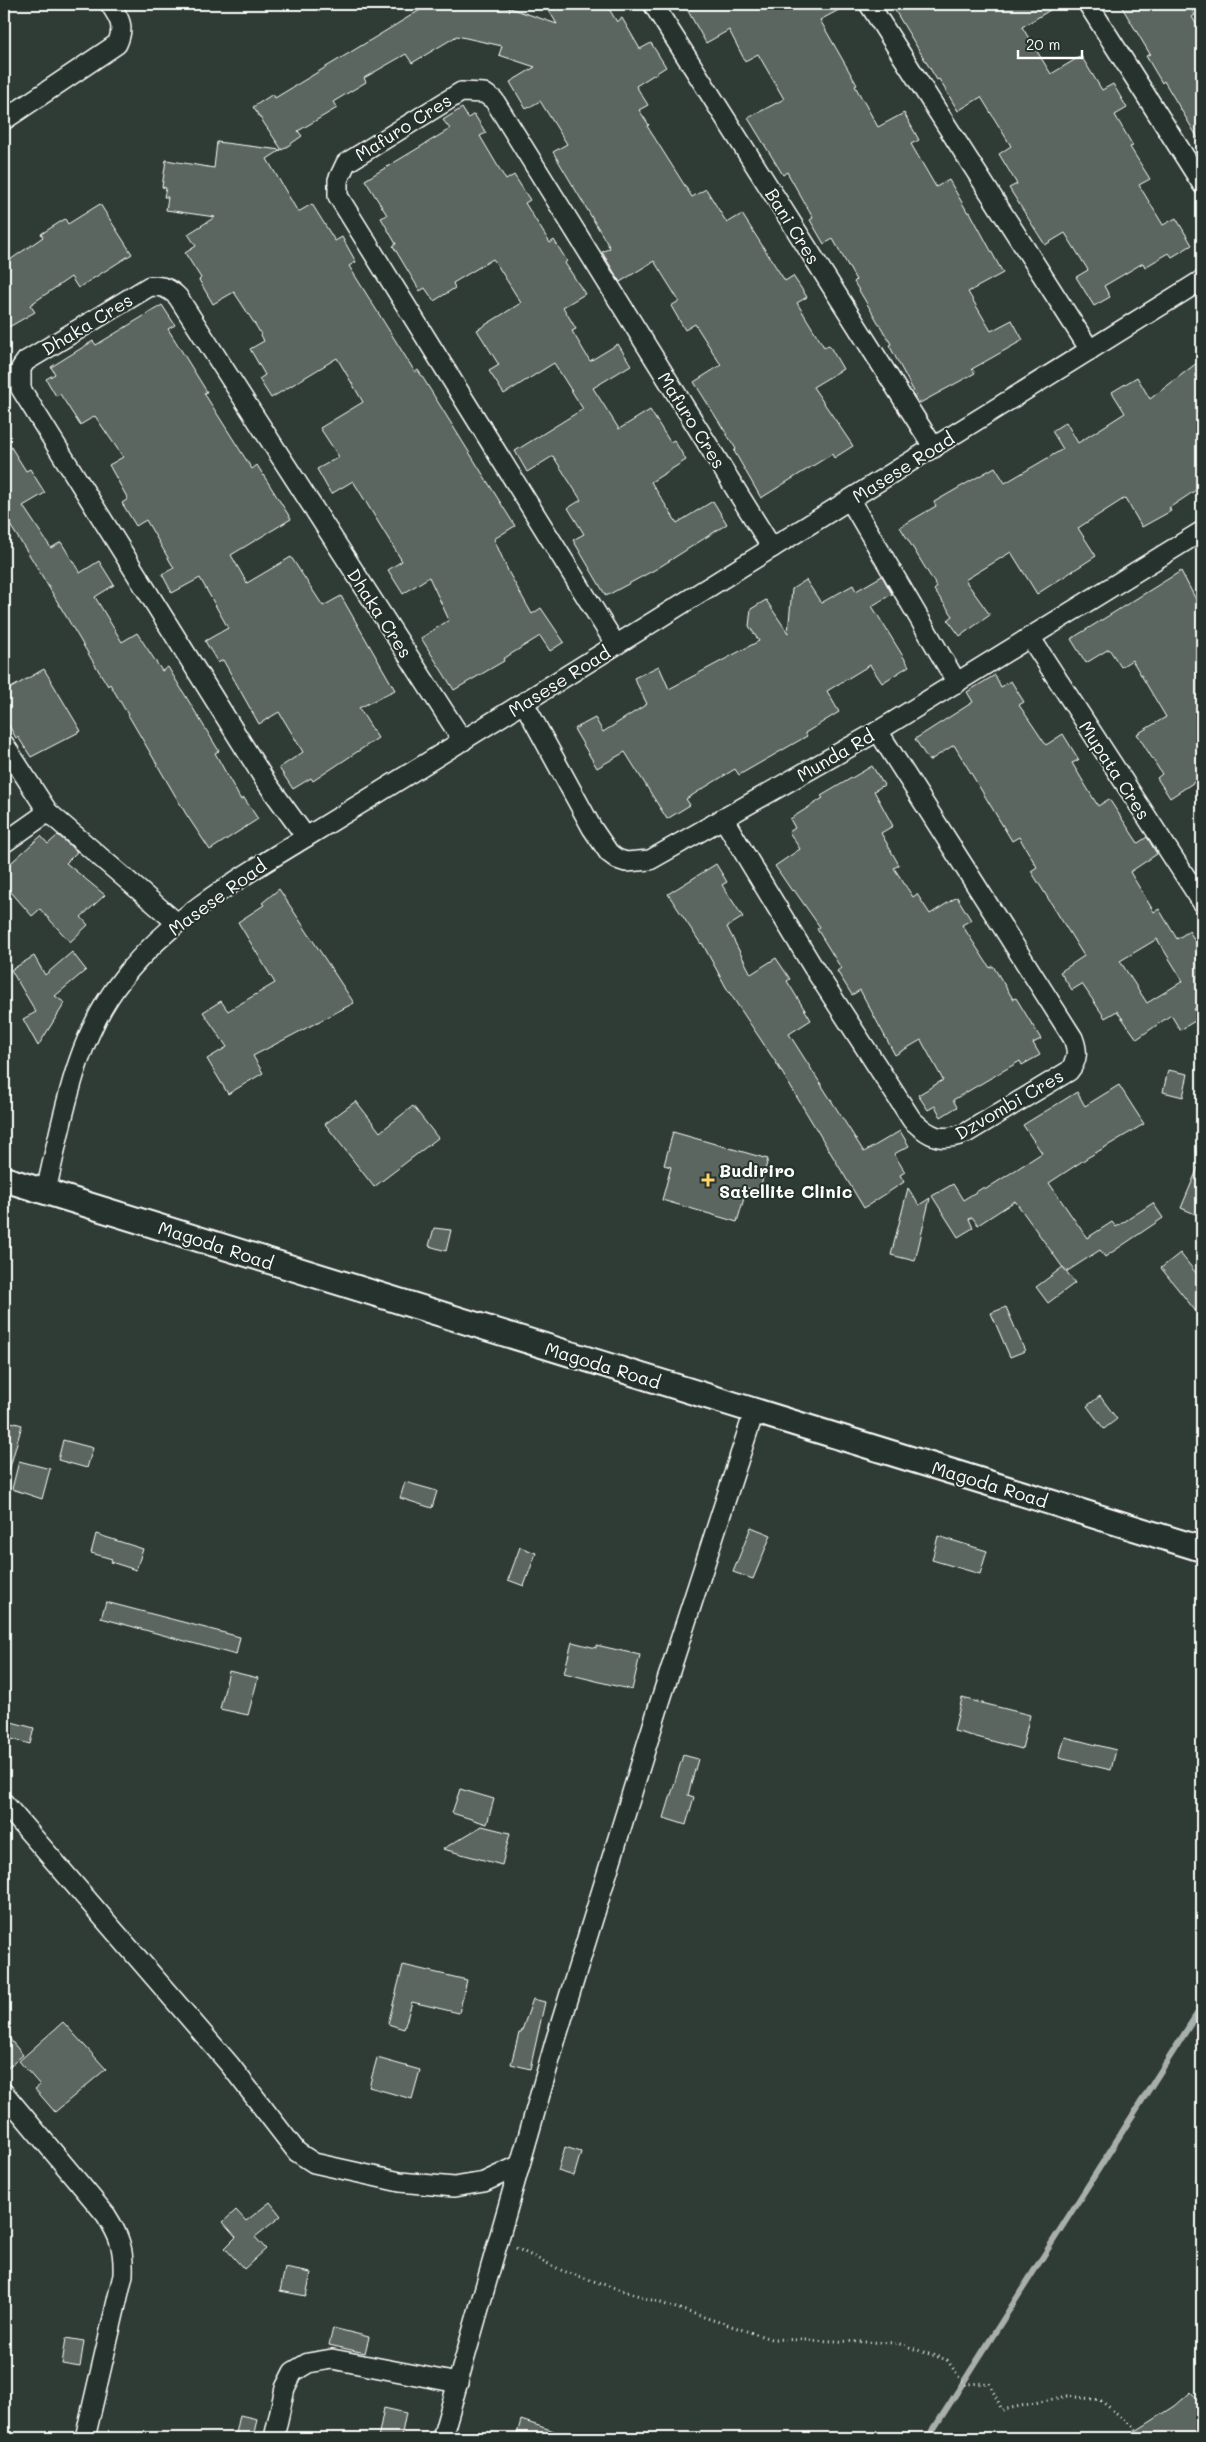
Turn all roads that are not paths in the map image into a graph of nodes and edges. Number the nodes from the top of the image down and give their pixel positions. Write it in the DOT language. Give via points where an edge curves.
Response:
graph roads {
  1 [pos="110,4"];
  2 [pos="654,4"];
  3 [pos="869,4"];
  4 [pos="1088,4"];
  5 [pos="4,120"];
  6 [pos="1202,184"];
  7 [pos="1202,280"];
  8 [pos="1090,350"];
  9 [pos="934,448"];
  10 [pos="850,500"];
  11 [pos="1200,537"];
  12 [pos="772,548"];
  13 [pos="1030,637"];
  14 [pos="616,645"];
  15 [pos="957,683"];
  16 [pos="524,703"];
  17 [pos="878,731"];
  18 [pos="463,741"];
  19 [pos="4,744"];
  20 [pos="48,812"];
  21 [pos="724,818"];
  22 [pos="306,837"];
  23 [pos="4,844"];
  24 [pos="1202,902"];
  25 [pos="178,923"];
  26 [pos="4,1179"];
  27 [pos="46,1190"];
  28 [pos="754,1412"];
  29 [pos="1202,1549"];
  30 [pos="4,1804"];
  31 [pos="4,2093"];
  32 [pos="520,2165"];
  33 [pos="458,2383"];
  34 [pos="85,2438"];
  35 [pos="274,2438"];
  36 [pos="442,2438"];
  1 -- 5 [label="street" via="122,24 117,44"];
  2 -- 9 [label="street, Bani Cres"];
  3 -- 8 [label="street"];
  4 -- 6 [label="street"];
  7 -- 8 [label="street, Masese Road"];
  8 -- 9 [label="street, Masese Road"];
  9 -- 10 [label="street, Masese Road"];
  10 -- 12 [label="street, Masese Road"];
  10 -- 15 [label="street"];
  11 -- 13 [label="street, Munda Rd"];
  12 -- 14 [label="street, Masese Road"];
  12 -- 14 [label="street, Mafuro Cres" via="494,100 484,93 461,92 354,158 346,163 338,180 338,196"];
  13 -- 15 [label="street, Munda Rd"];
  13 -- 24 [label="street, Mupata Cres"];
  14 -- 16 [label="street, Masese Road"];
  15 -- 17 [label="street, Munda Rd"];
  16 -- 18 [label="street, Masese Road"];
  16 -- 21 [label="street, Munda Rd" via="592,828 617,859 637,863 650,860"];
  17 -- 21 [label="street, Munda Rd"];
  17 -- 21 [label="street, Dzvombi Cres" via="1025,959 1077,1048 1077,1056 1069,1071 966,1133 951,1139 936,1138 912,1120 813,967"];
  18 -- 22 [label="street, Masese Road"];
  18 -- 22 [label="street, Dhaka Cres" via="178,297 170,290 150,286 26,361 20,368 21,389 266,782"];
  19 -- 20 [label="street"];
  20 -- 23 [label="street"];
  20 -- 25 [label="street"];
  22 -- 25 [label="street, Masese Road" via="256,867"];
  25 -- 27 [label="street, Masese Road" via="147,949 101,1010 72,1085"];
  26 -- 27 [label="street, Magoda Road"];
  27 -- 28 [label="street, Magoda Road"];
  28 -- 29 [label="street, Magoda Road"];
  28 -- 32 [label="street" via="660,1702"];
  30 -- 32 [label="street" via="230,2066 298,2152 314,2163 400,2182 454,2188 484,2182"];
  31 -- 34 [label="street" via="106,2215 117,2232 124,2253 123,2275"];
  32 -- 33 [label="street"];
  33 -- 35 [label="street" via="332,2359 308,2363 292,2372 285,2388"];
  33 -- 36 [label="street"];
}
